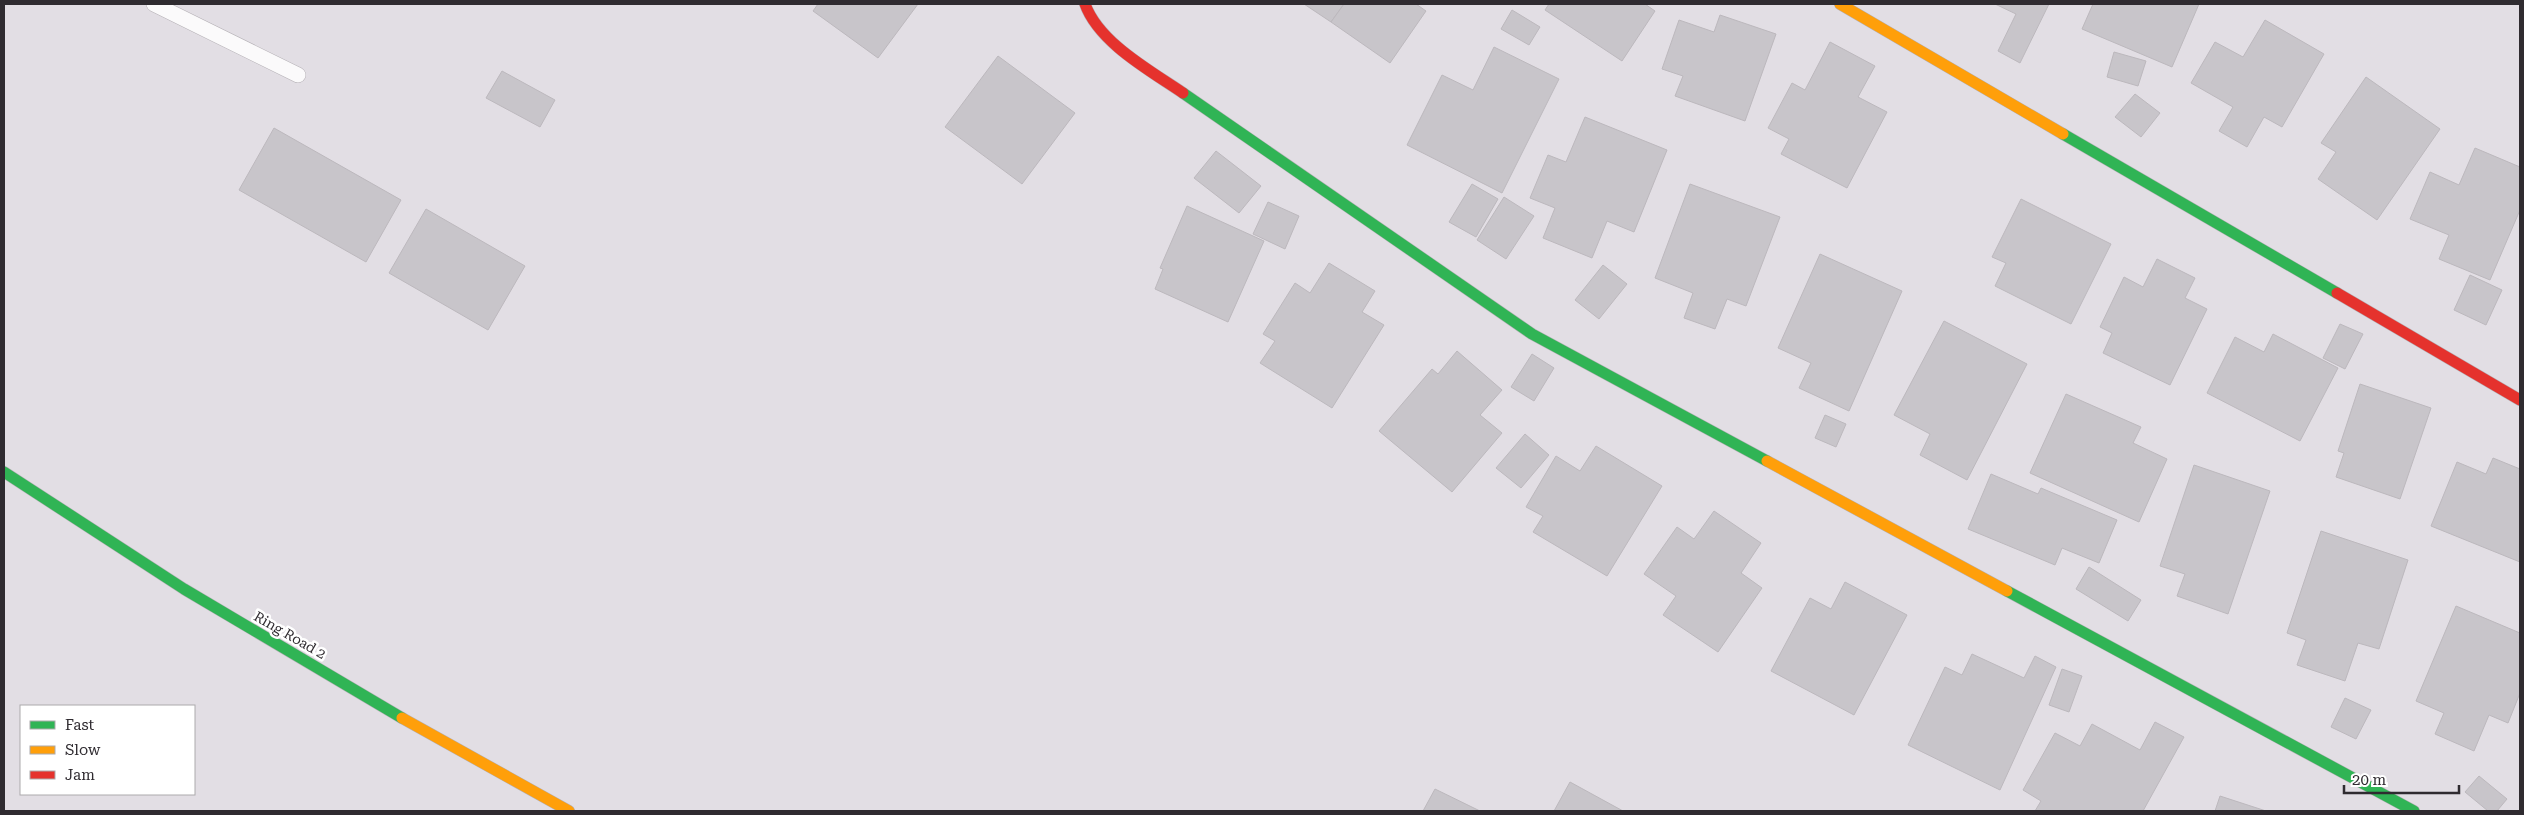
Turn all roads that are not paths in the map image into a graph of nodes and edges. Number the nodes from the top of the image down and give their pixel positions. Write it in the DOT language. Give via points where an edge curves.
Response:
graph roads {
  1 [pos="154,4"];
  2 [pos="1085,4"];
  3 [pos="1840,4"];
  4 [pos="298,75"];
  5 [pos="2520,400"];
  6 [pos="4,472"];
  7 [pos="569,811"];
  8 [pos="2414,811"];
  1 -- 4 [label="lane"];
  2 -- 8 [label="street" via="1089,15 1121,50 1532,334"];
  3 -- 5 [label="street"];
  6 -- 7 [label="street, Ring Road 2" via="184,589 410,723"];
}
